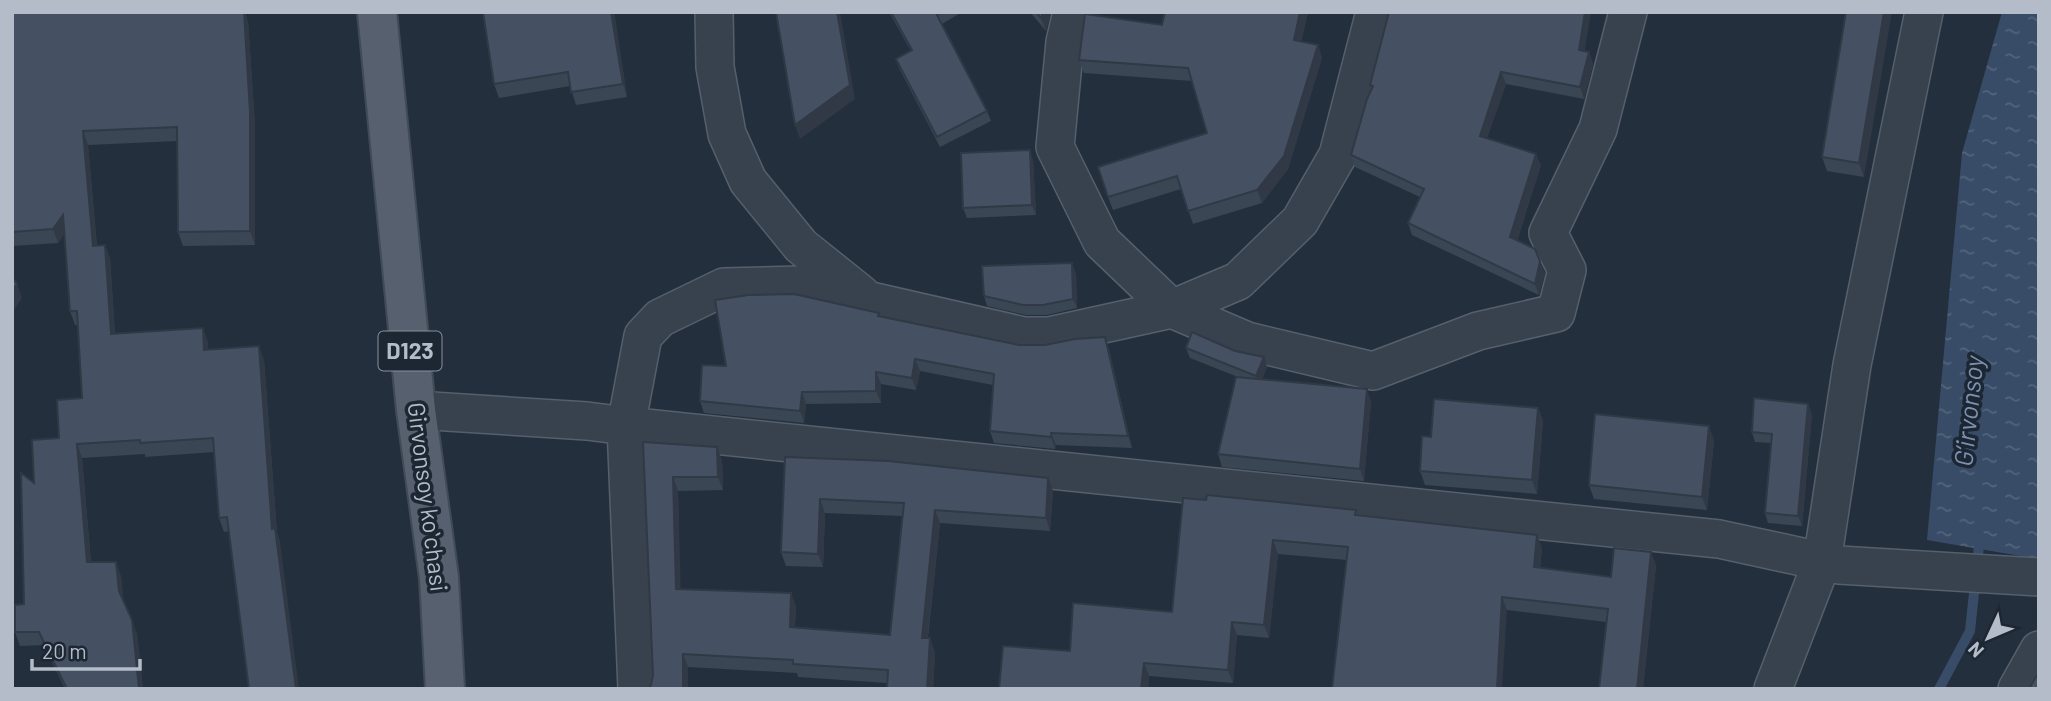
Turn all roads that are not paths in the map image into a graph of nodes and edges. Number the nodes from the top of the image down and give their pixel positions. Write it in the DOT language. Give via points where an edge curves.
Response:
graph roads {
  1 [pos="377,12"];
  2 [pos="714,12"];
  3 [pos="1072,12"];
  4 [pos="1375,12"];
  5 [pos="1629,12"];
  6 [pos="1924,12"];
  7 [pos="869,300"];
  8 [pos="1172,309"];
  9 [pos="416,410"];
  10 [pos="626,426"];
  11 [pos="1831,563"];
  12 [pos="2039,577"];
  13 [pos="2039,650"];
  14 [pos="445,689"];
  15 [pos="636,689"];
  16 [pos="1773,689"];
  17 [pos="2017,689"];
  1 -- 9 [label="main road, Girvonsoy koʻchasi / D123"];
  2 -- 7 [label="street" via="715,67 727,134 748,181 801,246"];
  3 -- 8 [label="street" via="1055,147 1102,242"];
  4 -- 8 [label="street" via="1338,155 1300,221 1238,281"];
  5 -- 8 [label="street" via="1598,129 1548,233 1567,270 1556,313 1478,331 1373,370 1247,341"];
  6 -- 11 [label="street" via="1852,365"];
  7 -- 8 [label="street" via="1024,336 1048,336"];
  7 -- 10 [label="street" via="801,285 724,287 660,318 643,336"];
  9 -- 10 [label="street"];
  9 -- 14 [label="main road, Girvonsoy koʻchasi / D123" via="439,578"];
  10 -- 11 [label="street" via="1719,539"];
  10 -- 15 [label="street"];
  11 -- 12 [label="street"];
  11 -- 16 [label="street"];
  13 -- 17 [label="street"];
}
